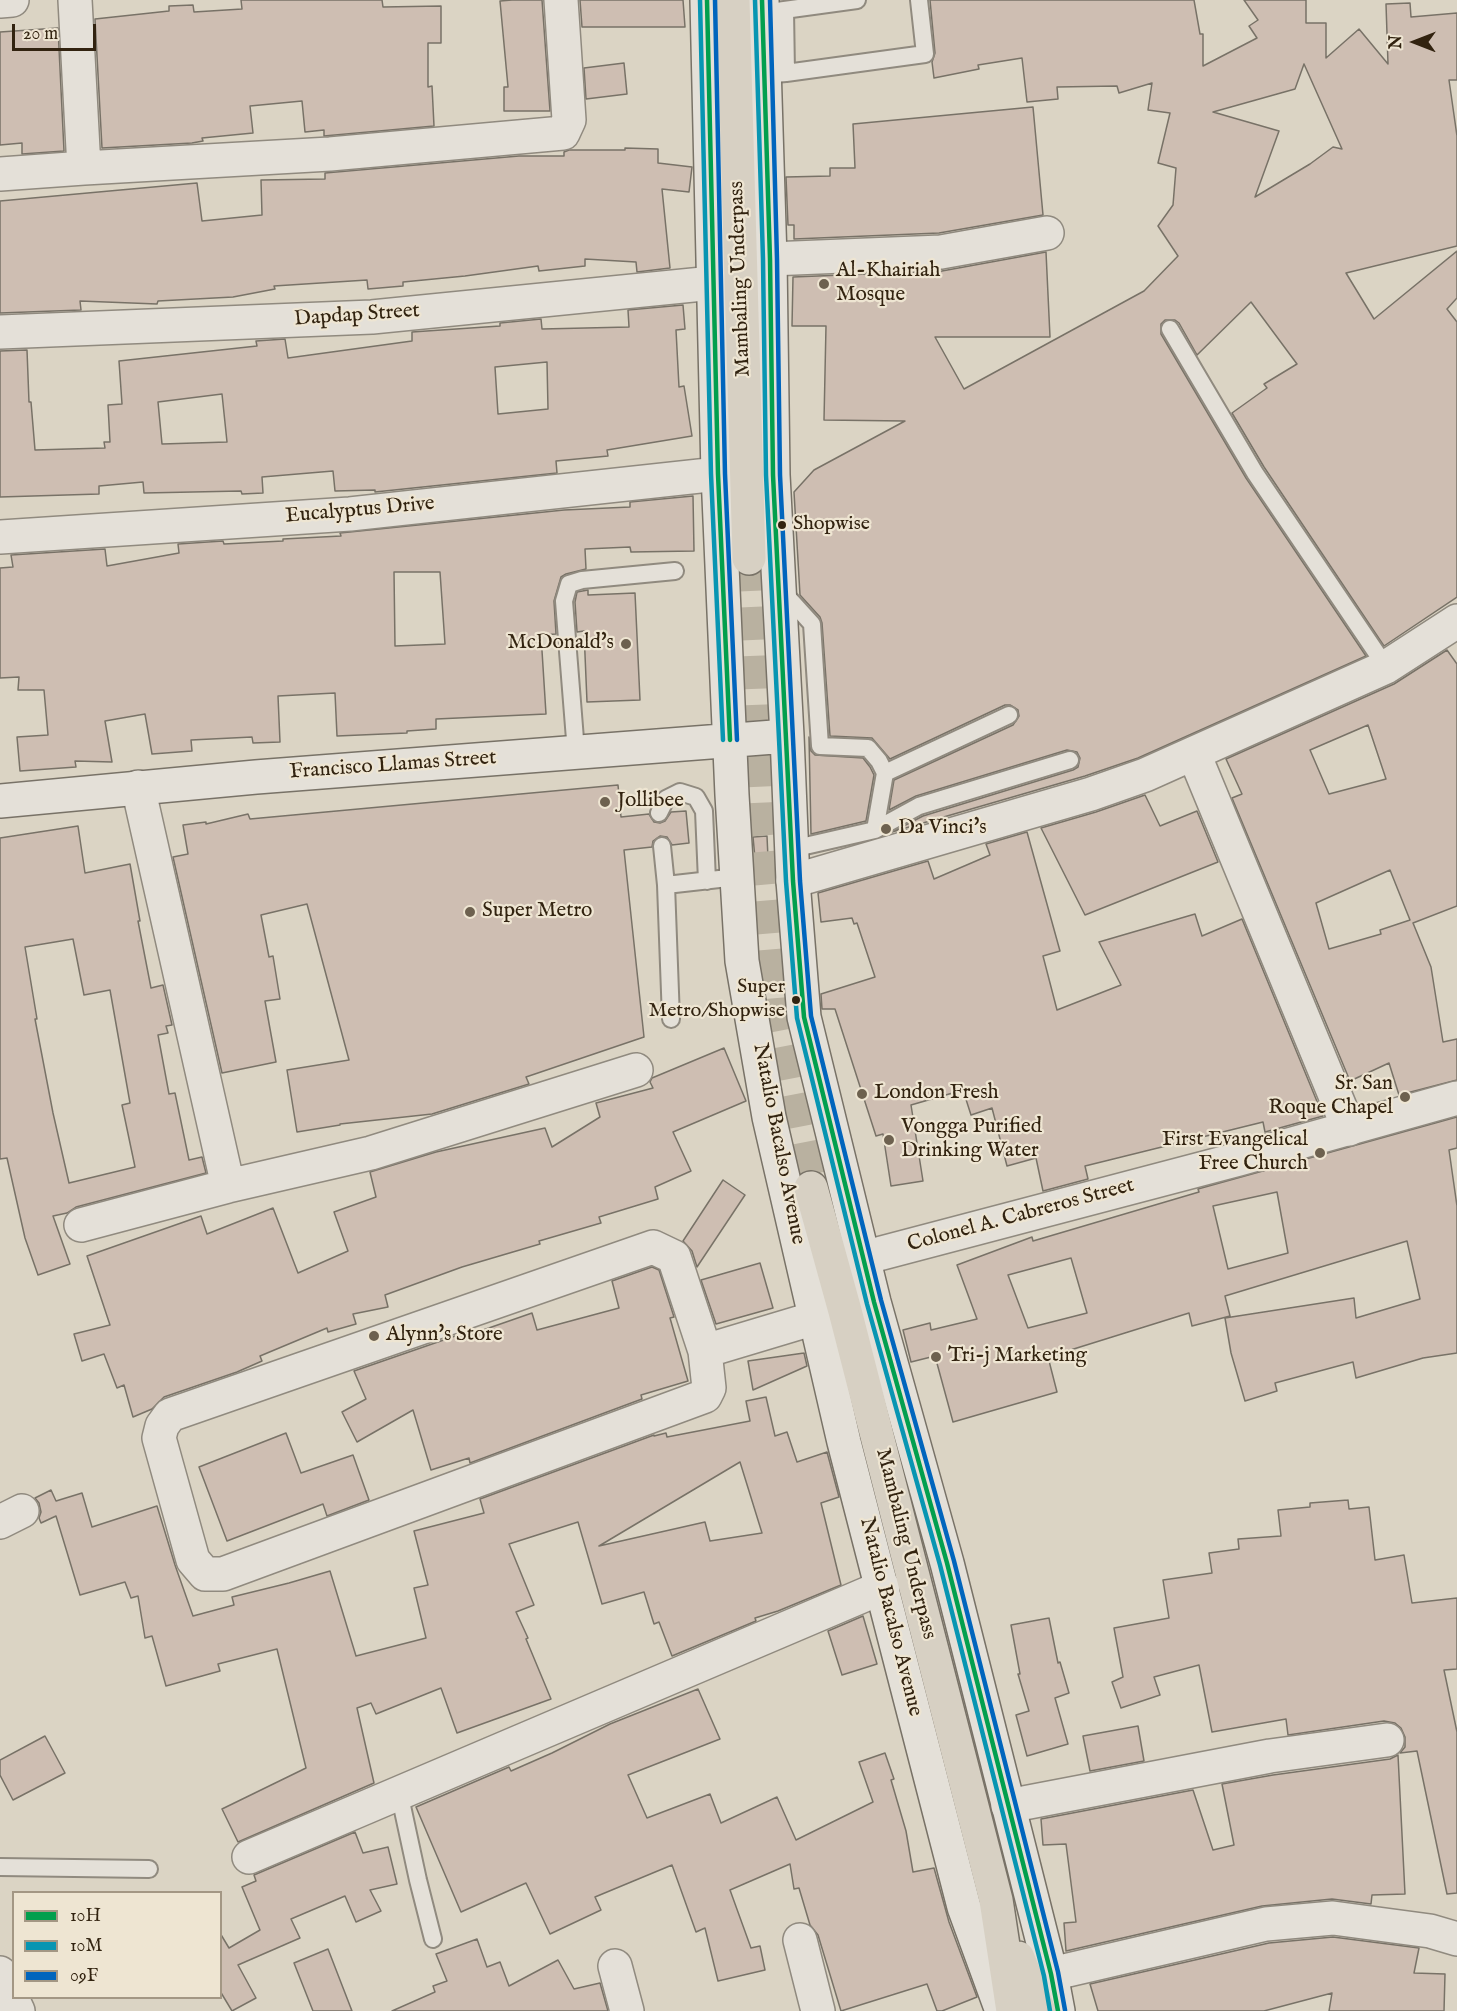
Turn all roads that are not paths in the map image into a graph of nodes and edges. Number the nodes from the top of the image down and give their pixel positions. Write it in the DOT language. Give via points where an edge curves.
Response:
graph roads {
  1 [pos="12,0"];
  2 [pos="75,0"];
  3 [pos="561,0"];
  4 [pos="707,0"];
  5 [pos="857,0"];
  6 [pos="919,0"];
  7 [pos="0,1"];
  8 [pos="760,6"];
  9 [pos="775,74"];
  10 [pos="84,168"];
  11 [pos="0,174"];
  12 [pos="1047,233"];
  13 [pos="770,259"];
  14 [pos="713,283"];
  15 [pos="1170,329"];
  16 [pos="0,332"];
  17 [pos="718,474"];
  18 [pos="0,537"];
  19 [pos="749,558"];
  20 [pos="675,571"];
  21 [pos="778,587"];
  22 [pos="1457,621"];
  23 [pos="1386,667"];
  24 [pos="1009,715"];
  25 [pos="787,736"];
  26 [pos="730,740"];
  27 [pos="820,746"];
  28 [pos="576,752"];
  29 [pos="1194,754"];
  30 [pos="1070,760"];
  31 [pos="885,774"];
  32 [pos="138,787"];
  33 [pos="0,801"];
  34 [pos="659,813"];
  35 [pos="875,830"];
  36 [pos="662,846"];
  37 [pos="792,865"];
  38 [pos="722,879"];
  39 [pos="666,885"];
  40 [pos="671,1019"];
  41 [pos="636,1070"];
  42 [pos="1457,1098"];
  43 [pos="1348,1129"];
  44 [pos="228,1186"];
  45 [pos="811,1188"];
  46 [pos="81,1225"];
  47 [pos="863,1258"];
  48 [pos="815,1318"];
  49 [pos="705,1351"];
  50 [pos="883,1587"];
  51 [pos="1387,1740"];
  52 [pos="399,1792"];
  53 [pos="1008,1806"];
  54 [pos="249,1857"];
  55 [pos="0,1867"];
  56 [pos="149,1869"];
  57 [pos="996,1900"];
  58 [pos="433,1939"];
  59 [pos="800,1940"];
  60 [pos="1457,1940"];
  61 [pos="615,1966"];
  62 [pos="0,1973"];
  63 [pos="1050,1974"];
  64 [pos="12,1998"];
  65 [pos="627,2011"];
  66 [pos="819,2011"];
  67 [pos="1002,2011"];
  68 [pos="1013,2011"];
  69 [pos="1039,2011"];
  70 [pos="1058,2011"];
  1 -- 7 [label="street"];
  2 -- 10 [label="street"];
  3 -- 10 [label="street" via="569,120 563,133 330,154"];
  4 -- 14 [label="street, Natalio Bacalso Avenue"];
  5 -- 8 [label="lane"];
  6 -- 9 [label="lane" via="925,54"];
  8 -- 9 [label="street"];
  8 -- 19 [label="main road, Mambaling Underpass"];
  9 -- 13 [label="street"];
  10 -- 11 [label="street"];
  12 -- 13 [label="street" via="941,252"];
  13 -- 21 [label="street"];
  14 -- 16 [label="street, Dapdap Street" via="372,317"];
  14 -- 17 [label="street, Natalio Bacalso Avenue"];
  15 -- 23 [label="lane" via="1255,473"];
  17 -- 18 [label="street, Eucalyptus Drive" via="350,514"];
  17 -- 26 [label="street, Natalio Bacalso Avenue"];
  20 -- 28 [label="lane" via="569,584 564,602"];
  21 -- 25 [label="street"];
  21 -- 27 [label="lane" via="812,624"];
  22 -- 23 [label="street"];
  23 -- 29 [label="street"];
  24 -- 31 [label="lane"];
  25 -- 26 [label="street, Francisco Llamas Street"];
  25 -- 27 [label="lane"];
  25 -- 37 [label="street"];
  26 -- 28 [label="street, Francisco Llamas Street"];
  26 -- 38 [label="street, Natalio Bacalso Avenue"];
  27 -- 31 [label="lane" via="868,748"];
  28 -- 32 [label="street, Francisco Llamas Street"];
  29 -- 37 [label="street" via="1091,794"];
  29 -- 43 [label="street"];
  30 -- 35 [label="lane" via="919,806"];
  31 -- 35 [label="lane"];
  32 -- 33 [label="street, Francisco Llamas Street"];
  32 -- 44 [label="street"];
  34 -- 38 [label="lane" via="666,799 680,792 696,797 704,812"];
  35 -- 37 [label="lane"];
  36 -- 39 [label="lane"];
  37 -- 47 [label="street" via="804,1017"];
  38 -- 39 [label="lane"];
  38 -- 48 [label="street, Natalio Bacalso Avenue" via="742,961 769,1117"];
  39 -- 40 [label="lane"];
  41 -- 44 [label="street" via="371,1153"];
  42 -- 43 [label="street, Colonel A. Cabreros Street"];
  43 -- 47 [label="street, Colonel A. Cabreros Street"];
  44 -- 46 [label="street"];
  45 -- 57 [label="main road, Mambaling Underpass"];
  47 -- 53 [label="street" via="947,1563"];
  48 -- 49 [label="street"];
  48 -- 50 [label="street, Natalio Bacalso Avenue"];
  49 -- 49 [label="street" via="674,1257 653,1247 170,1415 159,1438 193,1560 206,1574 223,1574 705,1396 709,1388"];
  50 -- 52 [label="street"];
  50 -- 67 [label="street, Natalio Bacalso Avenue" via="964,1907"];
  51 -- 53 [label="street" via="1270,1756"];
  52 -- 54 [label="street"];
  52 -- 58 [label="lane"];
  53 -- 63 [label="street"];
  55 -- 56 [label="lane"];
  57 -- 68 [label="main road"];
  57 -- 69 [label="main road"];
  59 -- 66 [label="street"];
  60 -- 63 [label="street" via="1430,1931 1333,1918 1266,1924"];
  61 -- 65 [label="street"];
  62 -- 64 [label="street"];
  63 -- 70 [label="street"];
}
